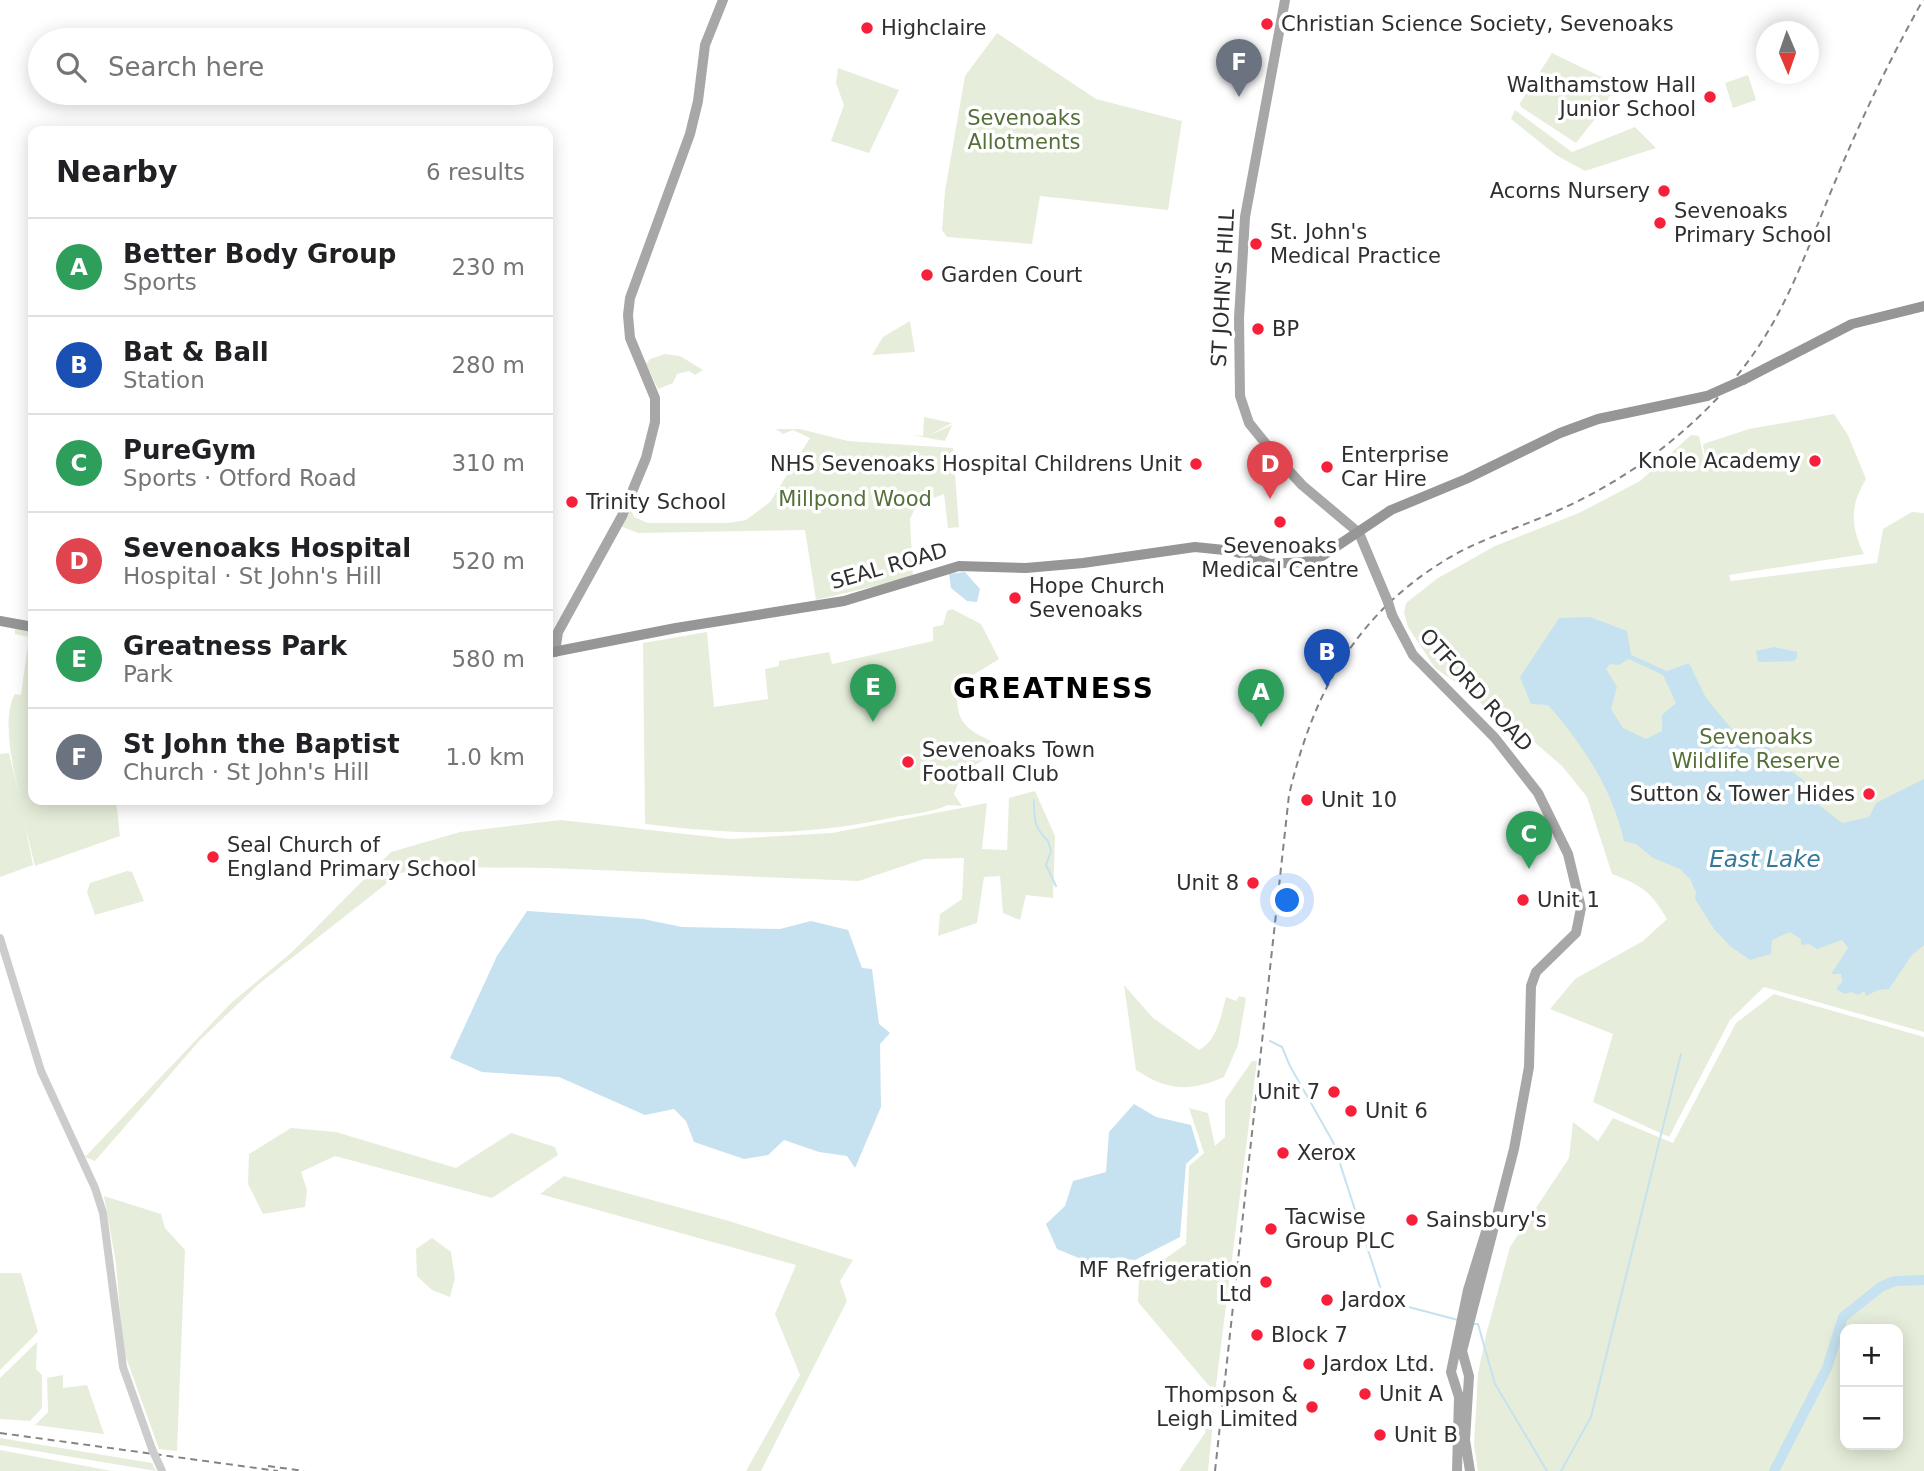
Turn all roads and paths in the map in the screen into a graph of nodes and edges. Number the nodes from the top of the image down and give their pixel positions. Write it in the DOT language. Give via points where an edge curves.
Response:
graph roads {
  1 [pos="723,0"];
  2 [pos="1285,0"];
  3 [pos="1924,306"];
  4 [pos="1359,533"];
  5 [pos="0,621"];
  6 [pos="28,626"];
  7 [pos="553,649"];
  8 [pos="553,652"];
  9 [pos="0,938"];
  10 [pos="1504,1182"];
  11 [pos="1467,1369"];
  12 [pos="1452,1370"];
  13 [pos="1461,1382"];
  14 [pos="162,1471"];
  15 [pos="1457,1471"];
  16 [pos="1469,1471"];
  1 -- 7 [label="main road" via="705,45 690,134 630,298 630,338 655,398 654,427 622,516"];
  2 -- 4 [label="main road, ST JOHN'S HILL" via="1244,225 1238,318 1240,396 1249,422 1279,460"];
  3 -- 4 [label="highway, SEAL ROAD, bridge" via="1852,324 1707,396 1598,419 1560,433 1391,510"];
  4 -- 8 [label="highway, SEAL ROAD" via="1318,558 1290,564 1189,547 1083,564 959,566 844,601"];
  4 -- 10 [label="main road, OTFORD ROAD, bridge" via="1413,655 1495,737 1538,793 1567,853 1579,892 1576,933 1536,972 1531,986 1529,1067"];
  5 -- 6 [label="highway"];
  9 -- 14 [label="street, bridge" via="41,1071 95,1188 123,1367"];
  10 -- 11 [label="main road, OTFORD ROAD" via="1462,1351"];
  10 -- 12 [label="main road, OTFORD ROAD" via="1468,1290"];
  11 -- 12 [label="main road" via="1459,1366"];
  11 -- 13 [label="main road, OTFORD ROAD"];
  12 -- 13 [label="main road, OTFORD ROAD" via="1451,1379"];
  13 -- 15 [label="main road, OTFORD ROAD"];
  13 -- 16 [label="main road, OTFORD ROAD"];
}
